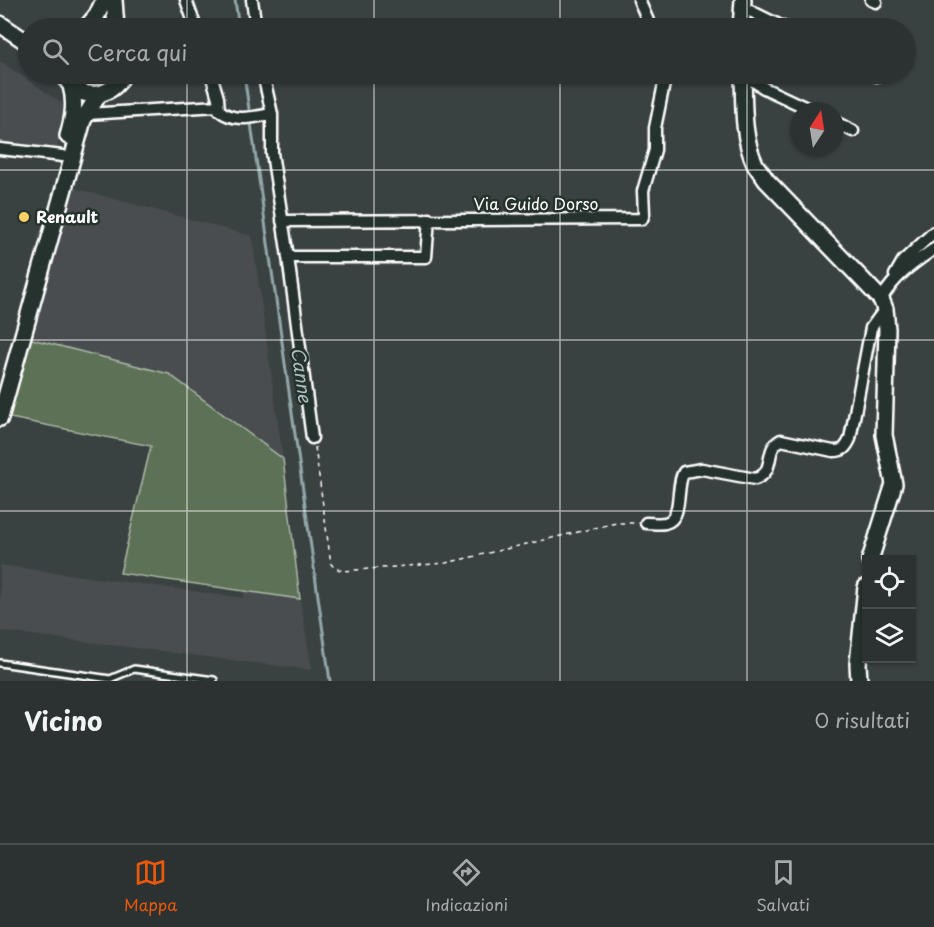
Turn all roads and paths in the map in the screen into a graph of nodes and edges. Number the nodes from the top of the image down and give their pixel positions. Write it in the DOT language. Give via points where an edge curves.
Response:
graph roads {
  1 [pos="104,0"];
  2 [pos="114,0"];
  3 [pos="186,0"];
  4 [pos="252,0"];
  5 [pos="639,0"];
  6 [pos="743,3"];
  7 [pos="0,14"];
  8 [pos="94,18"];
  9 [pos="115,18"];
  10 [pos="192,18"];
  11 [pos="255,18"];
  12 [pos="647,18"];
  13 [pos="742,18"];
  14 [pos="768,18"];
  15 [pos="18,26"];
  16 [pos="3,30"];
  17 [pos="18,38"];
  18 [pos="67,84"];
  19 [pos="71,84"];
  20 [pos="118,84"];
  21 [pos="214,84"];
  22 [pos="264,84"];
  23 [pos="664,84"];
  24 [pos="743,84"];
  25 [pos="758,84"];
  26 [pos="99,94"];
  27 [pos="794,102"];
  28 [pos="219,106"];
  29 [pos="87,114"];
  30 [pos="267,115"];
  31 [pos="844,126"];
  32 [pos="853,131"];
  33 [pos="0,149"];
  34 [pos="63,156"];
  35 [pos="429,219"];
  36 [pos="282,221"];
  37 [pos="934,232"];
  38 [pos="934,249"];
  39 [pos="288,257"];
  40 [pos="893,281"];
  41 [pos="883,304"];
  42 [pos="0,381"];
  43 [pos="0,418"];
  44 [pos="312,438"];
  45 [pos="646,523"];
  46 [pos="872,555"];
  47 [pos="864,609"];
  48 [pos="0,663"];
  49 [pos="214,680"];
  50 [pos="860,681"];
  1 -- 8 [label="street"];
  2 -- 9 [label="street"];
  3 -- 10 [label="street"];
  4 -- 11 [label="street"];
  5 -- 12 [label="street"];
  6 -- 13 [label="street"];
  6 -- 14 [label="street"];
  7 -- 15 [label="street"];
  16 -- 17 [label="street"];
  18 -- 34 [label="street" via="74,102 74,118"];
  19 -- 26 [label="street" via="79,92"];
  20 -- 26 [label="street"];
  21 -- 28 [label="street"];
  22 -- 30 [label="street"];
  23 -- 35 [label="street, Via Guido Dorso" via="654,128 655,150 643,191 642,219"];
  24 -- 41 [label="street" via="749,147 755,164"];
  25 -- 27 [label="street"];
  26 -- 29 [label="street"];
  28 -- 29 [label="street"];
  28 -- 30 [label="street" via="219,110 234,119"];
  29 -- 43 [label="street"];
  30 -- 36 [label="street"];
  31 -- 32 [label="street"];
  33 -- 34 [label="street"];
  34 -- 42 [label="street"];
  35 -- 36 [label="street, Via Guido Dorso"];
  35 -- 39 [label="street" via="426,257"];
  36 -- 39 [label="street"];
  37 -- 40 [label="street" via="903,261"];
  38 -- 40 [label="street"];
  39 -- 44 [label="street"];
  40 -- 41 [label="street"];
  41 -- 45 [label="street" via="871,328 846,447 833,451 781,440 772,450 767,471 755,479 702,469 684,472 671,521"];
  41 -- 46 [label="street" via="887,329 884,435 894,484"];
  44 -- 45 [label="path" via="331,564 343,571 446,563 616,523"];
  47 -- 50 [label="street" via="858,664"];
  48 -- 49 [label="lane" via="110,679 134,669"];
}
